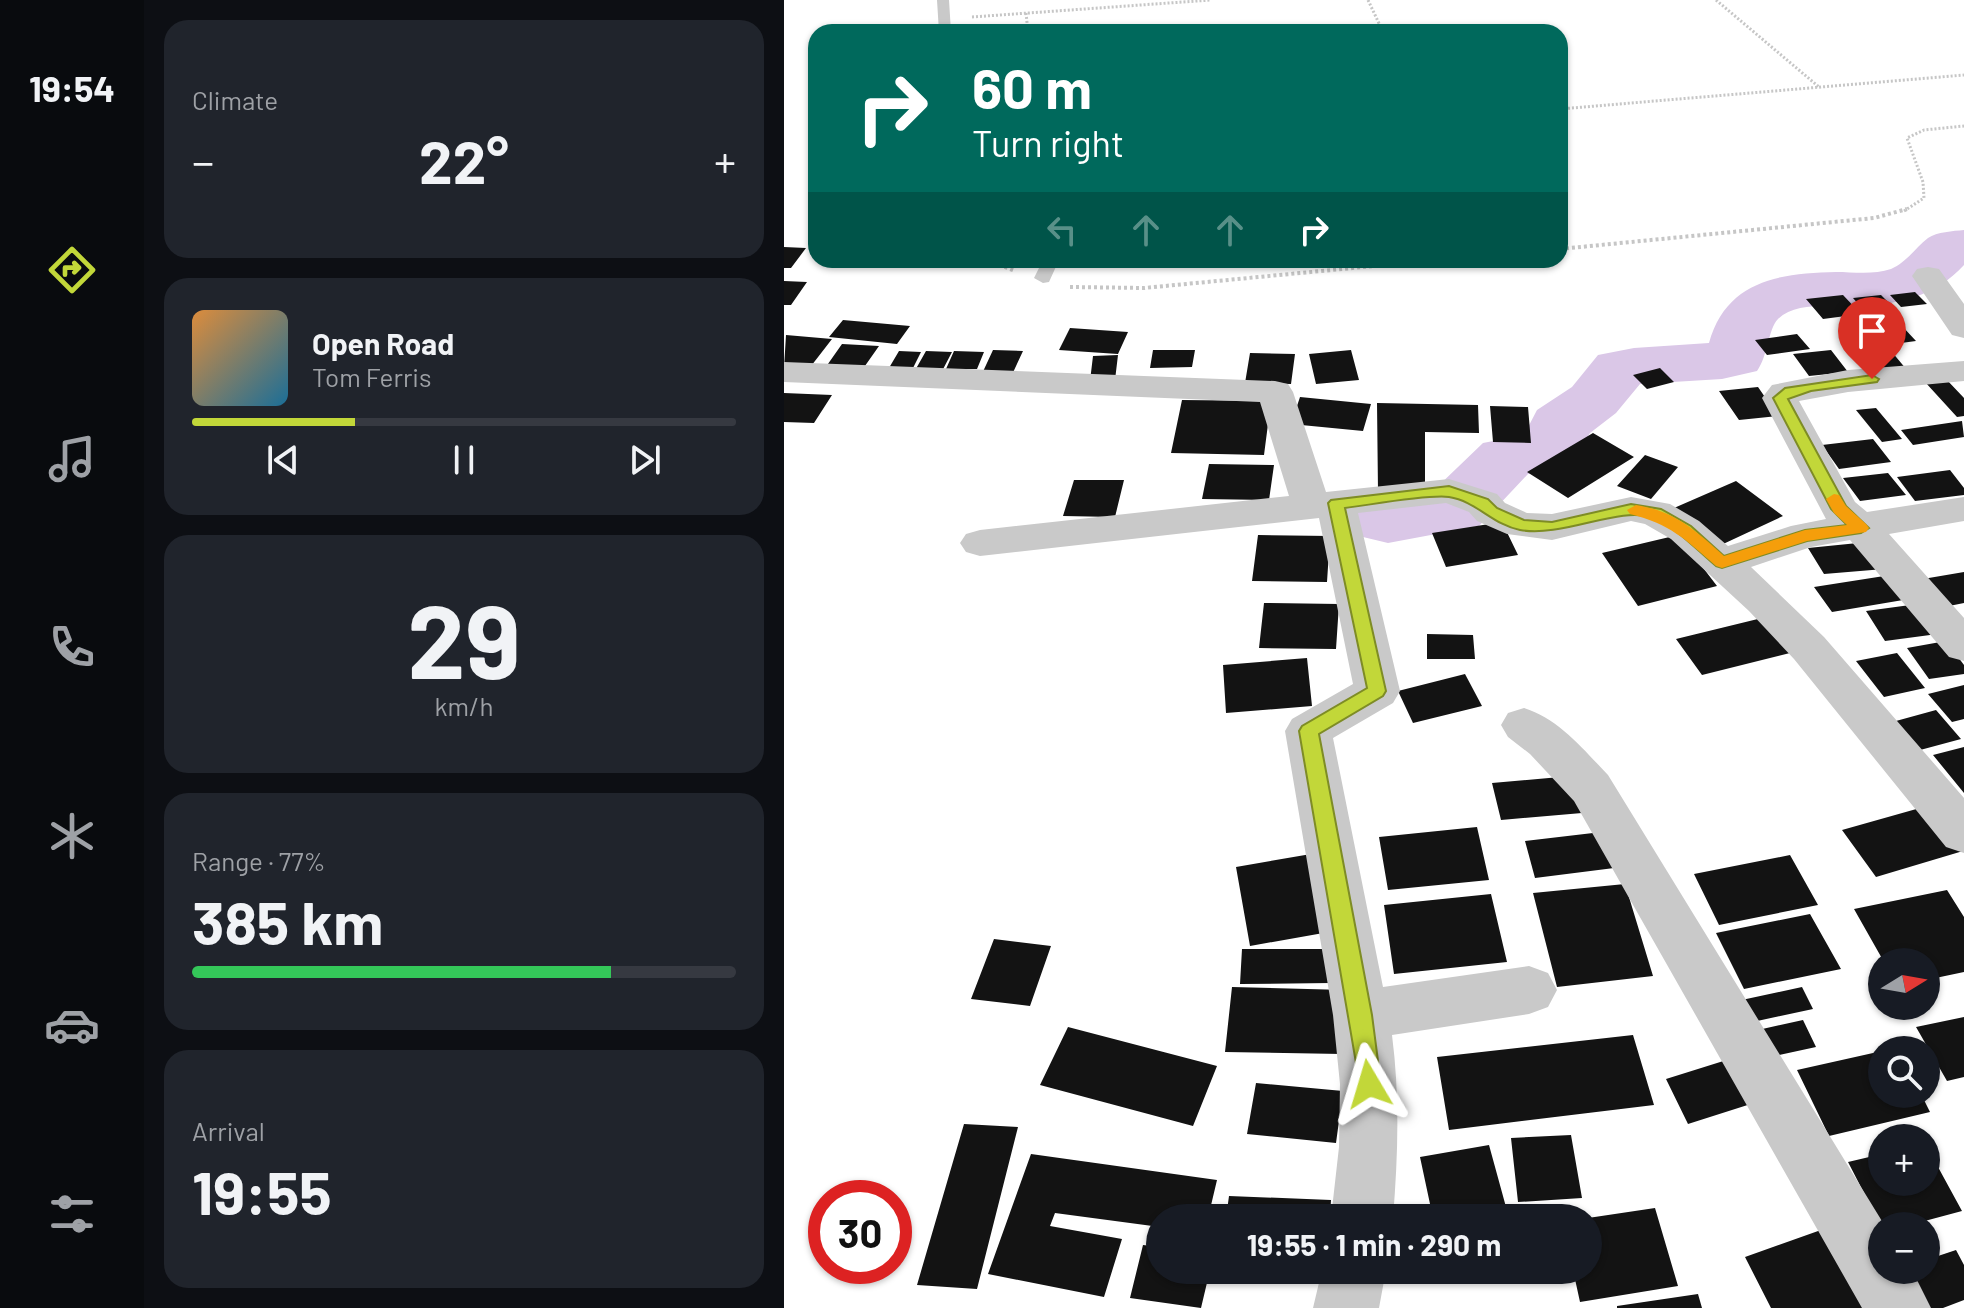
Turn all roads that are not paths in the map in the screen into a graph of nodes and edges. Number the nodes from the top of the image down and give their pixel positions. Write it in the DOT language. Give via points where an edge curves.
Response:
graph roads {
  1 [pos="943,0"];
  2 [pos="944,24"];
  3 [pos="1047,268"];
  4 [pos="1928,276"];
  5 [pos="1043,278"];
  6 [pos="1964,328"];
  7 [pos="1964,371"];
  8 [pos="784,372"];
  9 [pos="1324,505"];
  10 [pos="1964,509"];
  11 [pos="1851,519"];
  12 [pos="980,543"];
  13 [pos="1722,562"];
  14 [pos="1958,632"];
  15 [pos="1524,725"];
  16 [pos="1964,833"];
  17 [pos="1529,990"];
  18 [pos="1361,1015"];
  19 [pos="1363,1204"];
  20 [pos="1351,1284"];
  21 [pos="1346,1308"];
  22 [pos="1898,1308"];
  1 -- 2 [label="lane"];
  3 -- 5 [label="lane"];
  4 -- 6 [label="street"];
  7 -- 11 [label="street" via="1848,381 1780,398"];
  8 -- 9 [label="street" via="1275,392"];
  9 -- 12 [label="street"];
  9 -- 13 [label="street" via="1466,497 1521,525 1552,527 1631,509 1656,513"];
  9 -- 18 [label="street" via="1377,691 1308,731"];
  10 -- 11 [label="street"];
  11 -- 13 [label="street"];
  11 -- 14 [label="street"];
  13 -- 16 [label="street" via="1809,648"];
  15 -- 22 [label="street" via="1591,788"];
  17 -- 18 [label="street"];
  18 -- 19 [label="street" via="1369,1084"];
  20 -- 21 [label="street"];
}
